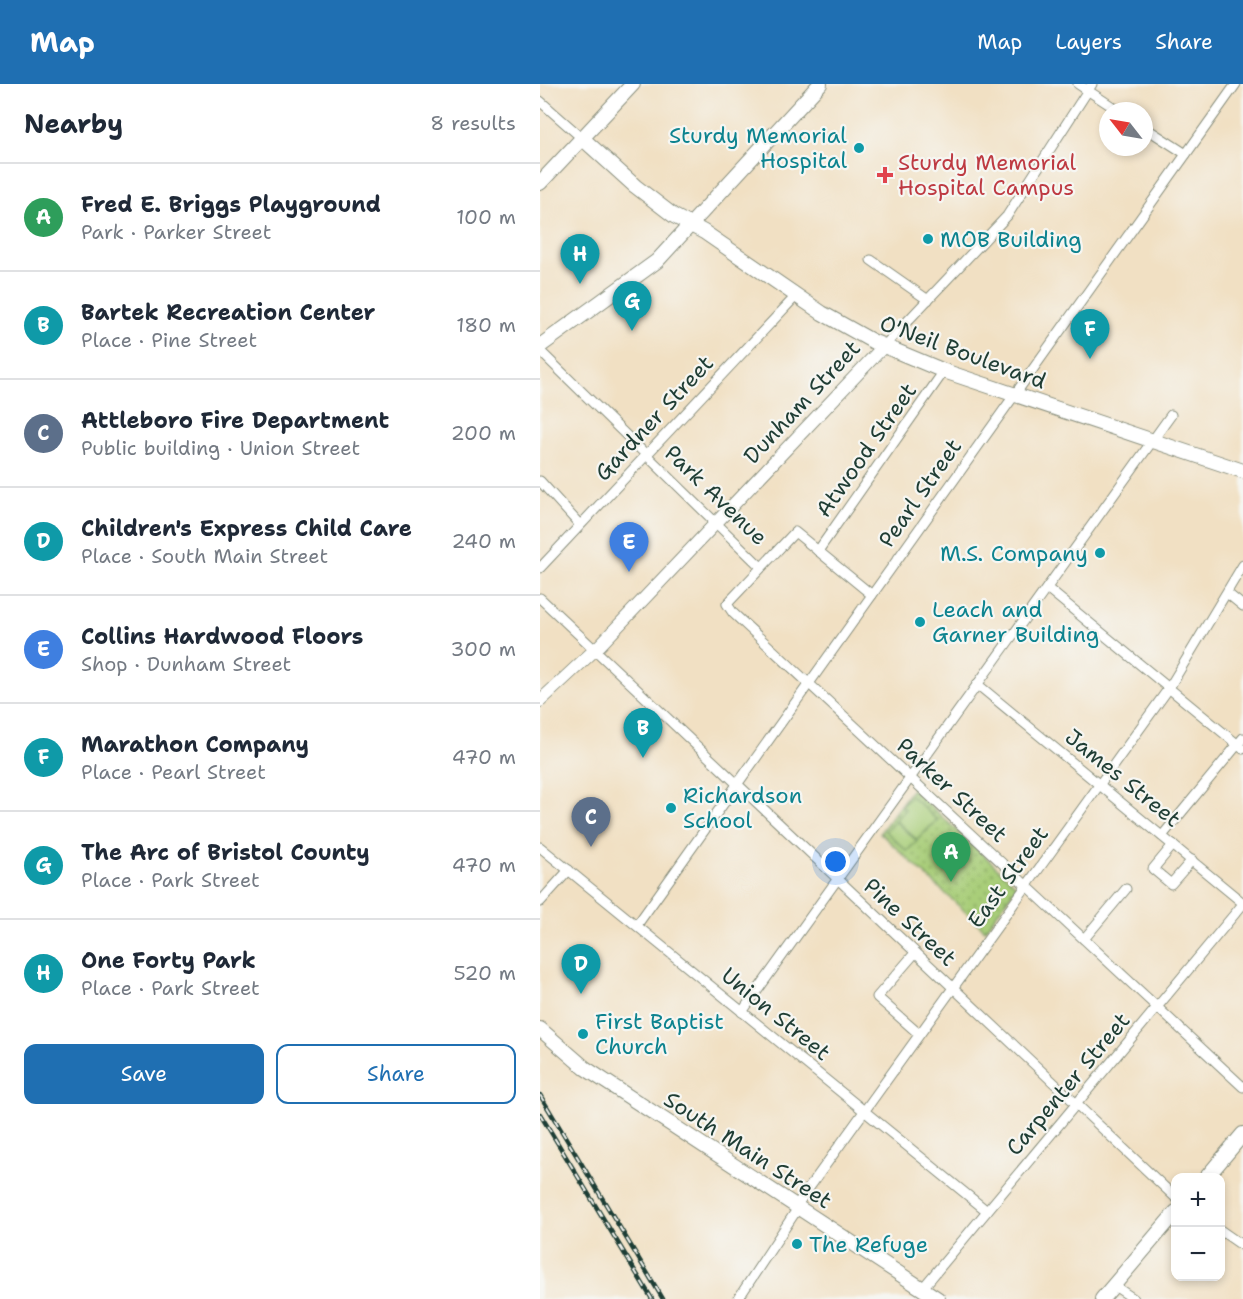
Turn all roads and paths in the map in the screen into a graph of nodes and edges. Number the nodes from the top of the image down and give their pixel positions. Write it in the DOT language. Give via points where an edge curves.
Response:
graph roads {
  1 [pos="633,84"];
  2 [pos="820,84"];
  3 [pos="1078,84"];
  4 [pos="1236,84"];
  5 [pos="1090,87"];
  6 [pos="540,101"];
  7 [pos="1108,102"];
  8 [pos="1153,133"];
  9 [pos="582,138"];
  10 [pos="1186,154"];
  11 [pos="540,183"];
  12 [pos="691,225"];
  13 [pos="871,260"];
  14 [pos="796,296"];
  15 [pos="928,300"];
  16 [pos="540,346"];
  17 [pos="883,347"];
  18 [pos="540,351"];
  19 [pos="944,371"];
  20 [pos="1015,394"];
  21 [pos="1171,415"];
  22 [pos="1153,441"];
  23 [pos="646,455"];
  24 [pos="1243,471"];
  25 [pos="540,481"];
  26 [pos="716,523"];
  27 [pos="580,525"];
  28 [pos="818,551"];
  29 [pos="1243,566"];
  30 [pos="540,567"];
  31 [pos="762,567"];
  32 [pos="1047,588"];
  33 [pos="1227,593"];
  34 [pos="872,595"];
  35 [pos="540,598"];
  36 [pos="1243,606"];
  37 [pos="595,650"];
  38 [pos="809,684"];
  39 [pos="977,684"];
  40 [pos="1169,688"];
  41 [pos="540,701"];
  42 [pos="1241,744"];
  43 [pos="910,778"];
  44 [pos="737,785"];
  45 [pos="1100,785"];
  46 [pos="1162,836"];
  47 [pos="1173,845"];
  48 [pos="540,847"];
  49 [pos="1191,860"];
  50 [pos="569,870"];
  51 [pos="837,880"];
  52 [pos="1026,885"];
  53 [pos="1126,889"];
  54 [pos="540,903"];
  55 [pos="1243,904"];
  56 [pos="636,925"];
  57 [pos="1084,939"];
  58 [pos="915,953"];
  59 [pos="952,988"];
  60 [pos="1157,1007"];
  61 [pos="742,1012"];
  62 [pos="540,1029"];
  63 [pos="919,1034"];
  64 [pos="1243,1087"];
  65 [pos="1076,1105"];
  66 [pos="864,1111"];
  67 [pos="1243,1134"];
  68 [pos="1210,1173"];
  69 [pos="1171,1193"];
  70 [pos="797,1207"];
  71 [pos="987,1211"];
  72 [pos="1171,1218"];
  73 [pos="1225,1233"];
  74 [pos="1243,1246"];
  75 [pos="1113,1285"];
  76 [pos="922,1289"];
  77 [pos="738,1299"];
  78 [pos="938,1299"];
  79 [pos="1102,1299"];
  80 [pos="1134,1299"];
  1 -- 9 [label="main road"];
  2 -- 12 [label="main road"];
  3 -- 5 [label="street"];
  4 -- 10 [label="street, Pearl Street"];
  5 -- 7 [label="street"];
  5 -- 15 [label="street, Dunham Street" via="1007,216"];
  6 -- 9 [label="street"];
  8 -- 10 [label="street"];
  9 -- 11 [label="main road"];
  9 -- 12 [label="main road, O'Neil Boulevard" via="651,199"];
  10 -- 20 [label="street, Pearl Street"];
  12 -- 14 [label="main road, O'Neil Boulevard"];
  12 -- 16 [label="main road" via="652,265"];
  13 -- 15 [label="street"];
  14 -- 17 [label="main road, O'Neil Boulevard"];
  14 -- 23 [label="street, Gardner Street"];
  15 -- 17 [label="street, Dunham Street"];
  17 -- 19 [label="main road, O'Neil Boulevard"];
  17 -- 26 [label="street, Dunham Street"];
  18 -- 23 [label="street, Park Avenue"];
  19 -- 20 [label="main road, O'Neil Boulevard"];
  19 -- 28 [label="street, Atwood Street"];
  20 -- 22 [label="main road, O'Neil Boulevard"];
  20 -- 34 [label="street, Pearl Street"];
  21 -- 22 [label="street"];
  22 -- 24 [label="main road, O'Neil Boulevard"];
  22 -- 32 [label="street"];
  23 -- 26 [label="street, Park Avenue"];
  23 -- 27 [label="street, Gardner Street"];
  25 -- 27 [label="street"];
  26 -- 31 [label="street, Park Avenue"];
  26 -- 37 [label="street, Dunham Street"];
  27 -- 30 [label="street, Gardner Street"];
  28 -- 31 [label="street" via="795,532"];
  28 -- 34 [label="street"];
  29 -- 33 [label="street, East Street"];
  31 -- 38 [label="street, Parker Street" via="727,604"];
  32 -- 39 [label="street"];
  32 -- 40 [label="street"];
  33 -- 36 [label="street"];
  33 -- 40 [label="street, East Street"];
  34 -- 38 [label="street, Pearl Street"];
  35 -- 37 [label="street, Pine Street"];
  37 -- 41 [label="street, Dunham Street"];
  37 -- 44 [label="street, Pine Street"];
  38 -- 43 [label="street, Parker Street"];
  38 -- 44 [label="street, Pearl Street"];
  39 -- 43 [label="street"];
  39 -- 45 [label="street, James Street"];
  40 -- 42 [label="street"];
  40 -- 45 [label="street, East Street"];
  42 -- 46 [label="street"];
  43 -- 51 [label="street"];
  43 -- 52 [label="street, Parker Street"];
  44 -- 51 [label="street, Pine Street"];
  44 -- 56 [label="street, Pearl Street"];
  45 -- 46 [label="street, James Street"];
  45 -- 52 [label="street, East Street"];
  46 -- 47 [label="street, James Street"];
  47 -- 49 [label="street, James Street"];
  47 -- 49 [label="street" via="1153,869 1172,884"];
  48 -- 50 [label="street, Union Street"];
  49 -- 55 [label="street, James Street"];
  50 -- 54 [label="street"];
  50 -- 56 [label="street, Union Street"];
  51 -- 58 [label="street, Pine Street"];
  51 -- 61 [label="street"];
  52 -- 57 [label="street, Parker Street"];
  52 -- 59 [label="street, East Street"];
  53 -- 57 [label="street"];
  55 -- 60 [label="street, Carpenter Street"];
  56 -- 61 [label="street, Union Street"];
  57 -- 60 [label="street, Parker Street"];
  58 -- 59 [label="street, Pine Street"];
  58 -- 63 [label="street" via="877,997"];
  59 -- 63 [label="street, East Street"];
  59 -- 65 [label="street, Pine Street"];
  60 -- 64 [label="street, Parker Street"];
  60 -- 65 [label="street, Carpenter Street"];
  61 -- 66 [label="street, Union Street"];
  62 -- 70 [label="main road, South Main Street" via="585,1068"];
  63 -- 66 [label="street, East Street"];
  65 -- 69 [label="street, Pine Street"];
  65 -- 71 [label="street, Carpenter Street"];
  66 -- 70 [label="street, East Street"];
  66 -- 71 [label="street, Union Street"];
  67 -- 68 [label="main road"];
  70 -- 76 [label="main road, South Main Street"];
  70 -- 77 [label="street, East Street"];
  71 -- 76 [label="street, Carpenter Street"];
  72 -- 75 [label="main road"];
  73 -- 74 [label="street"];
  75 -- 79 [label="main road"];
  75 -- 80 [label="street"];
  76 -- 78 [label="main road, South Main Street"];
}
